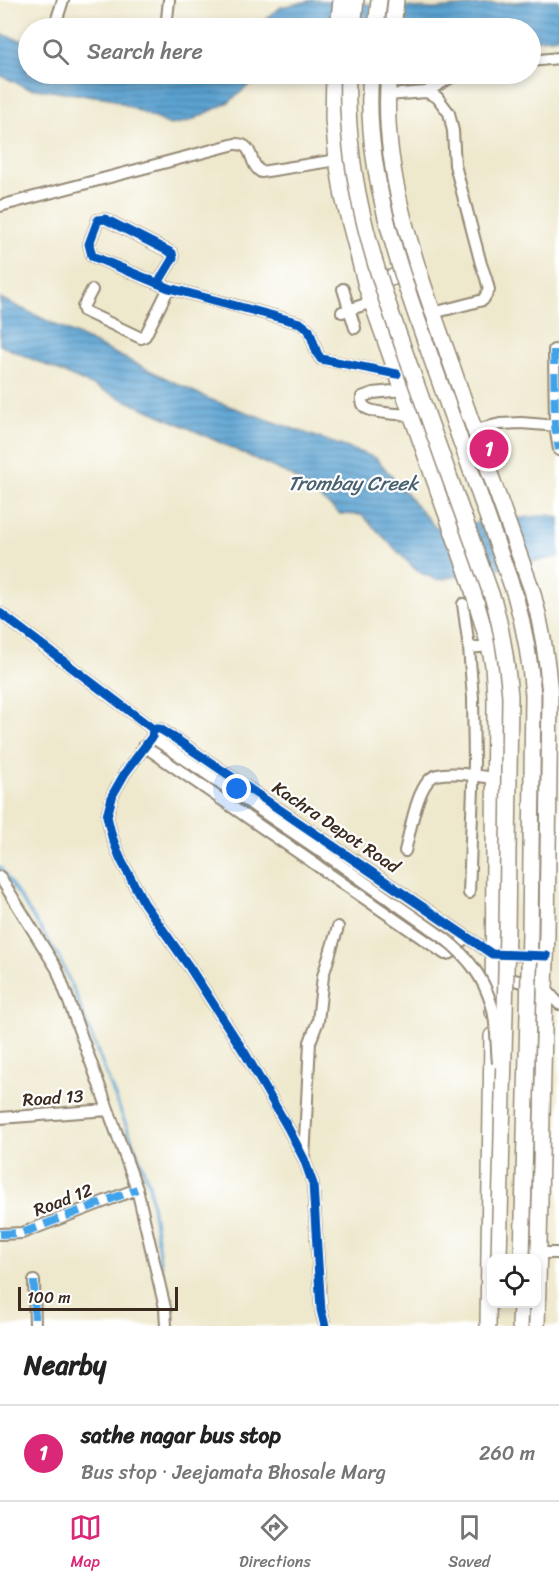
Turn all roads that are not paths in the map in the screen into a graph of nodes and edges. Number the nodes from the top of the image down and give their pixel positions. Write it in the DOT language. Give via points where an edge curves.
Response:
graph roads {
  1 [pos="63,0"];
  2 [pos="169,0"];
  3 [pos="341,0"];
  4 [pos="356,0"];
  5 [pos="379,0"];
  6 [pos="396,0"];
  7 [pos="57,18"];
  8 [pos="167,18"];
  9 [pos="339,18"];
  10 [pos="354,18"];
  11 [pos="377,18"];
  12 [pos="394,18"];
  13 [pos="559,58"];
  14 [pos="541,60"];
  15 [pos="334,84"];
  16 [pos="348,84"];
  17 [pos="371,84"];
  18 [pos="388,84"];
  19 [pos="392,84"];
  20 [pos="440,84"];
  21 [pos="426,92"];
  22 [pos="337,160"];
  23 [pos="0,206"];
  24 [pos="418,269"];
  25 [pos="158,284"];
  26 [pos="366,286"];
  27 [pos="170,288"];
  28 [pos="343,289"];
  29 [pos="92,290"];
  30 [pos="372,302"];
  31 [pos="346,310"];
  32 [pos="433,313"];
  33 [pos="356,328"];
  34 [pos="554,350"];
  35 [pos="397,374"];
  36 [pos="403,390"];
  37 [pos="412,415"];
  38 [pos="557,426"];
  39 [pos="475,430"];
  40 [pos="559,450"];
  41 [pos="463,604"];
  42 [pos="0,613"];
  43 [pos="489,646"];
  44 [pos="469,648"];
  45 [pos="473,702"];
  46 [pos="495,702"];
  47 [pos="150,737"];
  48 [pos="473,776"];
  49 [pos="494,778"];
  50 [pos="405,851"];
  51 [pos="0,877"];
  52 [pos="469,893"];
  53 [pos="338,927"];
  54 [pos="466,936"];
  55 [pos="492,954"];
  56 [pos="547,956"];
  57 [pos="493,975"];
  58 [pos="545,988"];
  59 [pos="559,1004"];
  60 [pos="108,1110"];
  61 [pos="0,1118"];
  62 [pos="502,1123"];
  63 [pos="304,1159"];
  64 [pos="137,1189"];
  65 [pos="0,1234"];
  66 [pos="539,1253"];
  67 [pos="559,1253"];
  68 [pos="499,1254"];
  69 [pos="522,1254"];
  70 [pos="34,1281"];
  71 [pos="498,1308"];
  72 [pos="521,1308"];
  73 [pos="35,1326"];
  74 [pos="166,1326"];
  75 [pos="325,1326"];
  76 [pos="488,1326"];
  77 [pos="497,1326"];
  78 [pos="520,1326"];
  79 [pos="537,1326"];
  1 -- 7 [label="street"];
  2 -- 8 [label="street"];
  3 -- 9 [label="highway"];
  4 -- 10 [label="highway"];
  5 -- 11 [label="highway"];
  6 -- 12 [label="highway"];
  13 -- 14 [label="street"];
  15 -- 22 [label="highway"];
  16 -- 62 [label="highway, bridge" via="351,157 377,271 494,602 507,663 510,696"];
  17 -- 69 [label="highway, bridge" via="374,154 402,274 516,595 530,660 530,932"];
  18 -- 24 [label="highway" via="391,151"];
  19 -- 21 [label="street"];
  20 -- 21 [label="street"];
  21 -- 32 [label="street" via="437,97 449,113 455,165 489,290 483,300"];
  22 -- 23 [label="street" via="261,172 246,146 234,144"];
  22 -- 26 [label="highway"];
  24 -- 26 [label="highway"];
  24 -- 32 [label="highway"];
  25 -- 25 [label="street" via="92,256 89,244 98,220 105,219 172,253"];
  25 -- 27 [label="street"];
  26 -- 30 [label="highway"];
  27 -- 29 [label="street" via="141,338 84,311"];
  27 -- 35 [label="street" via="300,323 309,330 321,359"];
  28 -- 31 [label="street"];
  30 -- 31 [label="street"];
  30 -- 35 [label="highway"];
  31 -- 33 [label="street"];
  32 -- 39 [label="highway"];
  34 -- 38 [label="street"];
  35 -- 36 [label="highway"];
  36 -- 37 [label="highway"];
  36 -- 37 [label="street" via="368,394 362,401 371,411"];
  37 -- 43 [label="highway"];
  38 -- 39 [label="street" via="500,424"];
  38 -- 40 [label="street"];
  39 -- 56 [label="highway" via="532,590 547,658"];
  41 -- 44 [label="street"];
  42 -- 47 [label="street, Kachra Depot Road"];
  43 -- 44 [label="street"];
  43 -- 46 [label="highway"];
  44 -- 45 [label="street"];
  45 -- 46 [label="street"];
  45 -- 48 [label="street"];
  46 -- 49 [label="highway"];
  47 -- 54 [label="street, Kachra Depot Road" via="160,729 174,737"];
  47 -- 54 [label="street" via="445,954 451,954"];
  47 -- 62 [label="street, bridge" via="444,938 475,967 493,1008"];
  47 -- 63 [label="street" via="113,794 107,816 112,837 144,903 246,1055"];
  48 -- 49 [label="street"];
  48 -- 50 [label="street" via="438,774 430,778 419,796"];
  48 -- 52 [label="street"];
  49 -- 55 [label="highway"];
  51 -- 60 [label="street" via="57,969"];
  53 -- 63 [label="street" via="322,976 318,1021 310,1048"];
  54 -- 55 [label="street, Kachra Depot Road"];
  55 -- 56 [label="street"];
  55 -- 57 [label="highway"];
  56 -- 58 [label="highway"];
  57 -- 58 [label="street"];
  57 -- 76 [label="highway"];
  58 -- 59 [label="street"];
  58 -- 66 [label="highway"];
  60 -- 61 [label="street, Road 13"];
  60 -- 64 [label="street"];
  62 -- 68 [label="highway, bridge"];
  63 -- 75 [label="street" via="313,1184"];
  64 -- 65 [label="street, Road 12" via="22,1233"];
  64 -- 74 [label="street"];
  66 -- 67 [label="street"];
  66 -- 79 [label="highway"];
  70 -- 73 [label="street"];
  71 -- 77 [label="highway"];
  72 -- 78 [label="highway"];
}
